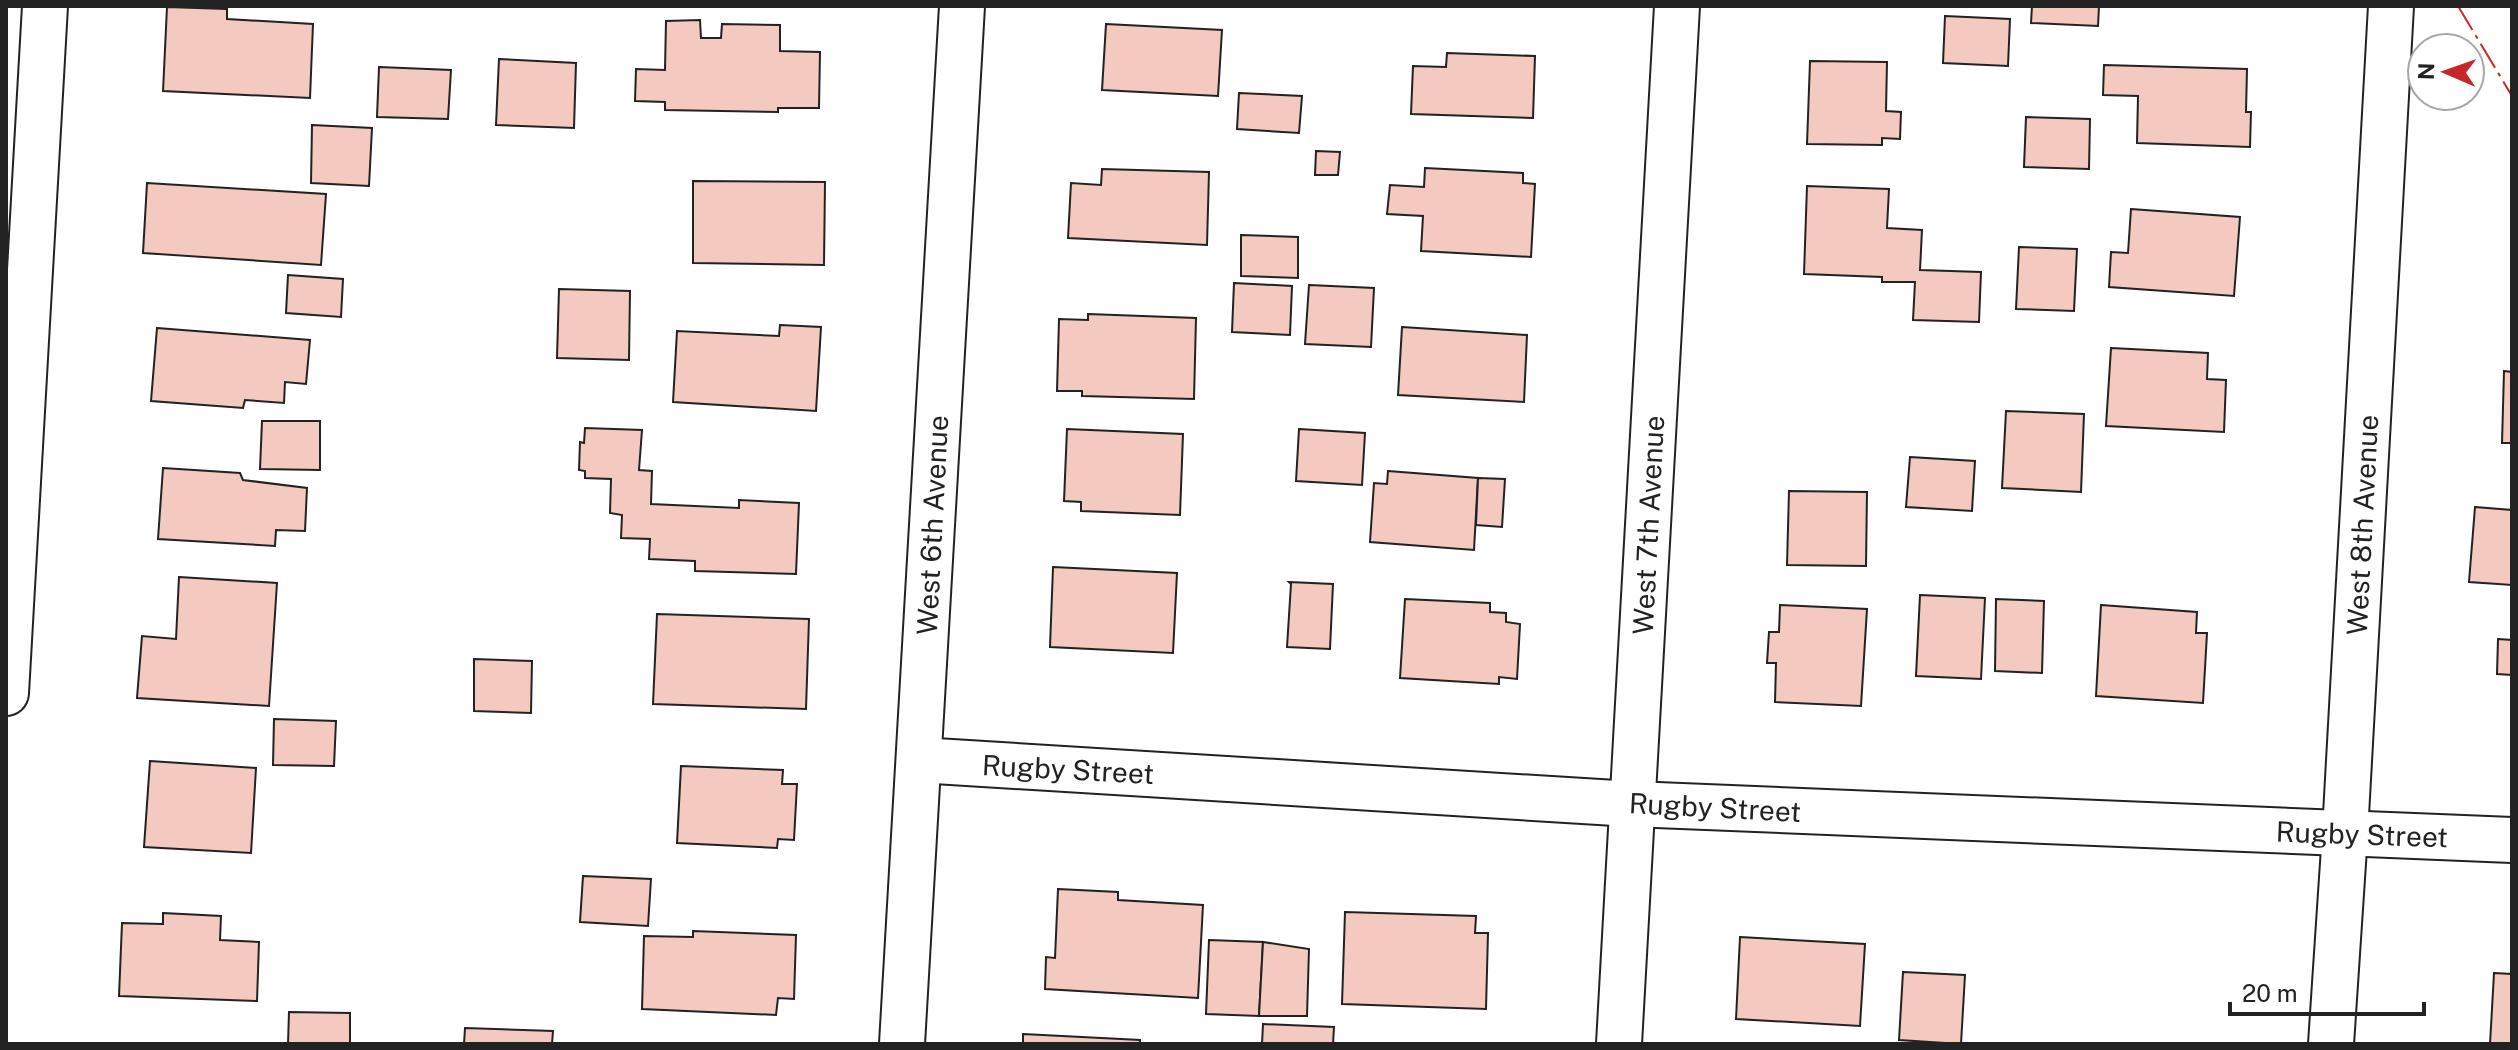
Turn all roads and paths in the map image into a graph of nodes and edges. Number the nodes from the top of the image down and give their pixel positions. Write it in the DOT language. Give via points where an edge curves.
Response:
graph roads {
  1 [pos="45,6"];
  2 [pos="962,6"];
  3 [pos="1677,6"];
  4 [pos="2391,6"];
  5 [pos="6,693"];
  6 [pos="919,760"];
  7 [pos="1632,804"];
  8 [pos="2345,833"];
  9 [pos="2512,840"];
  10 [pos="902,1044"];
  11 [pos="1619,1044"];
  12 [pos="2331,1044"];
  1 -- 5 [label="street"];
  2 -- 6 [label="street, West 6th Avenue"];
  3 -- 7 [label="street, West 7th Avenue"];
  4 -- 8 [label="street, West 8th Avenue"];
  6 -- 7 [label="street, Rugby Street"];
  6 -- 10 [label="street, West 6th Avenue"];
  7 -- 8 [label="street, Rugby Street"];
  7 -- 11 [label="street, West 7th Avenue"];
  8 -- 9 [label="street, Rugby Street"];
  8 -- 12 [label="street, West 8th Avenue"];
}
